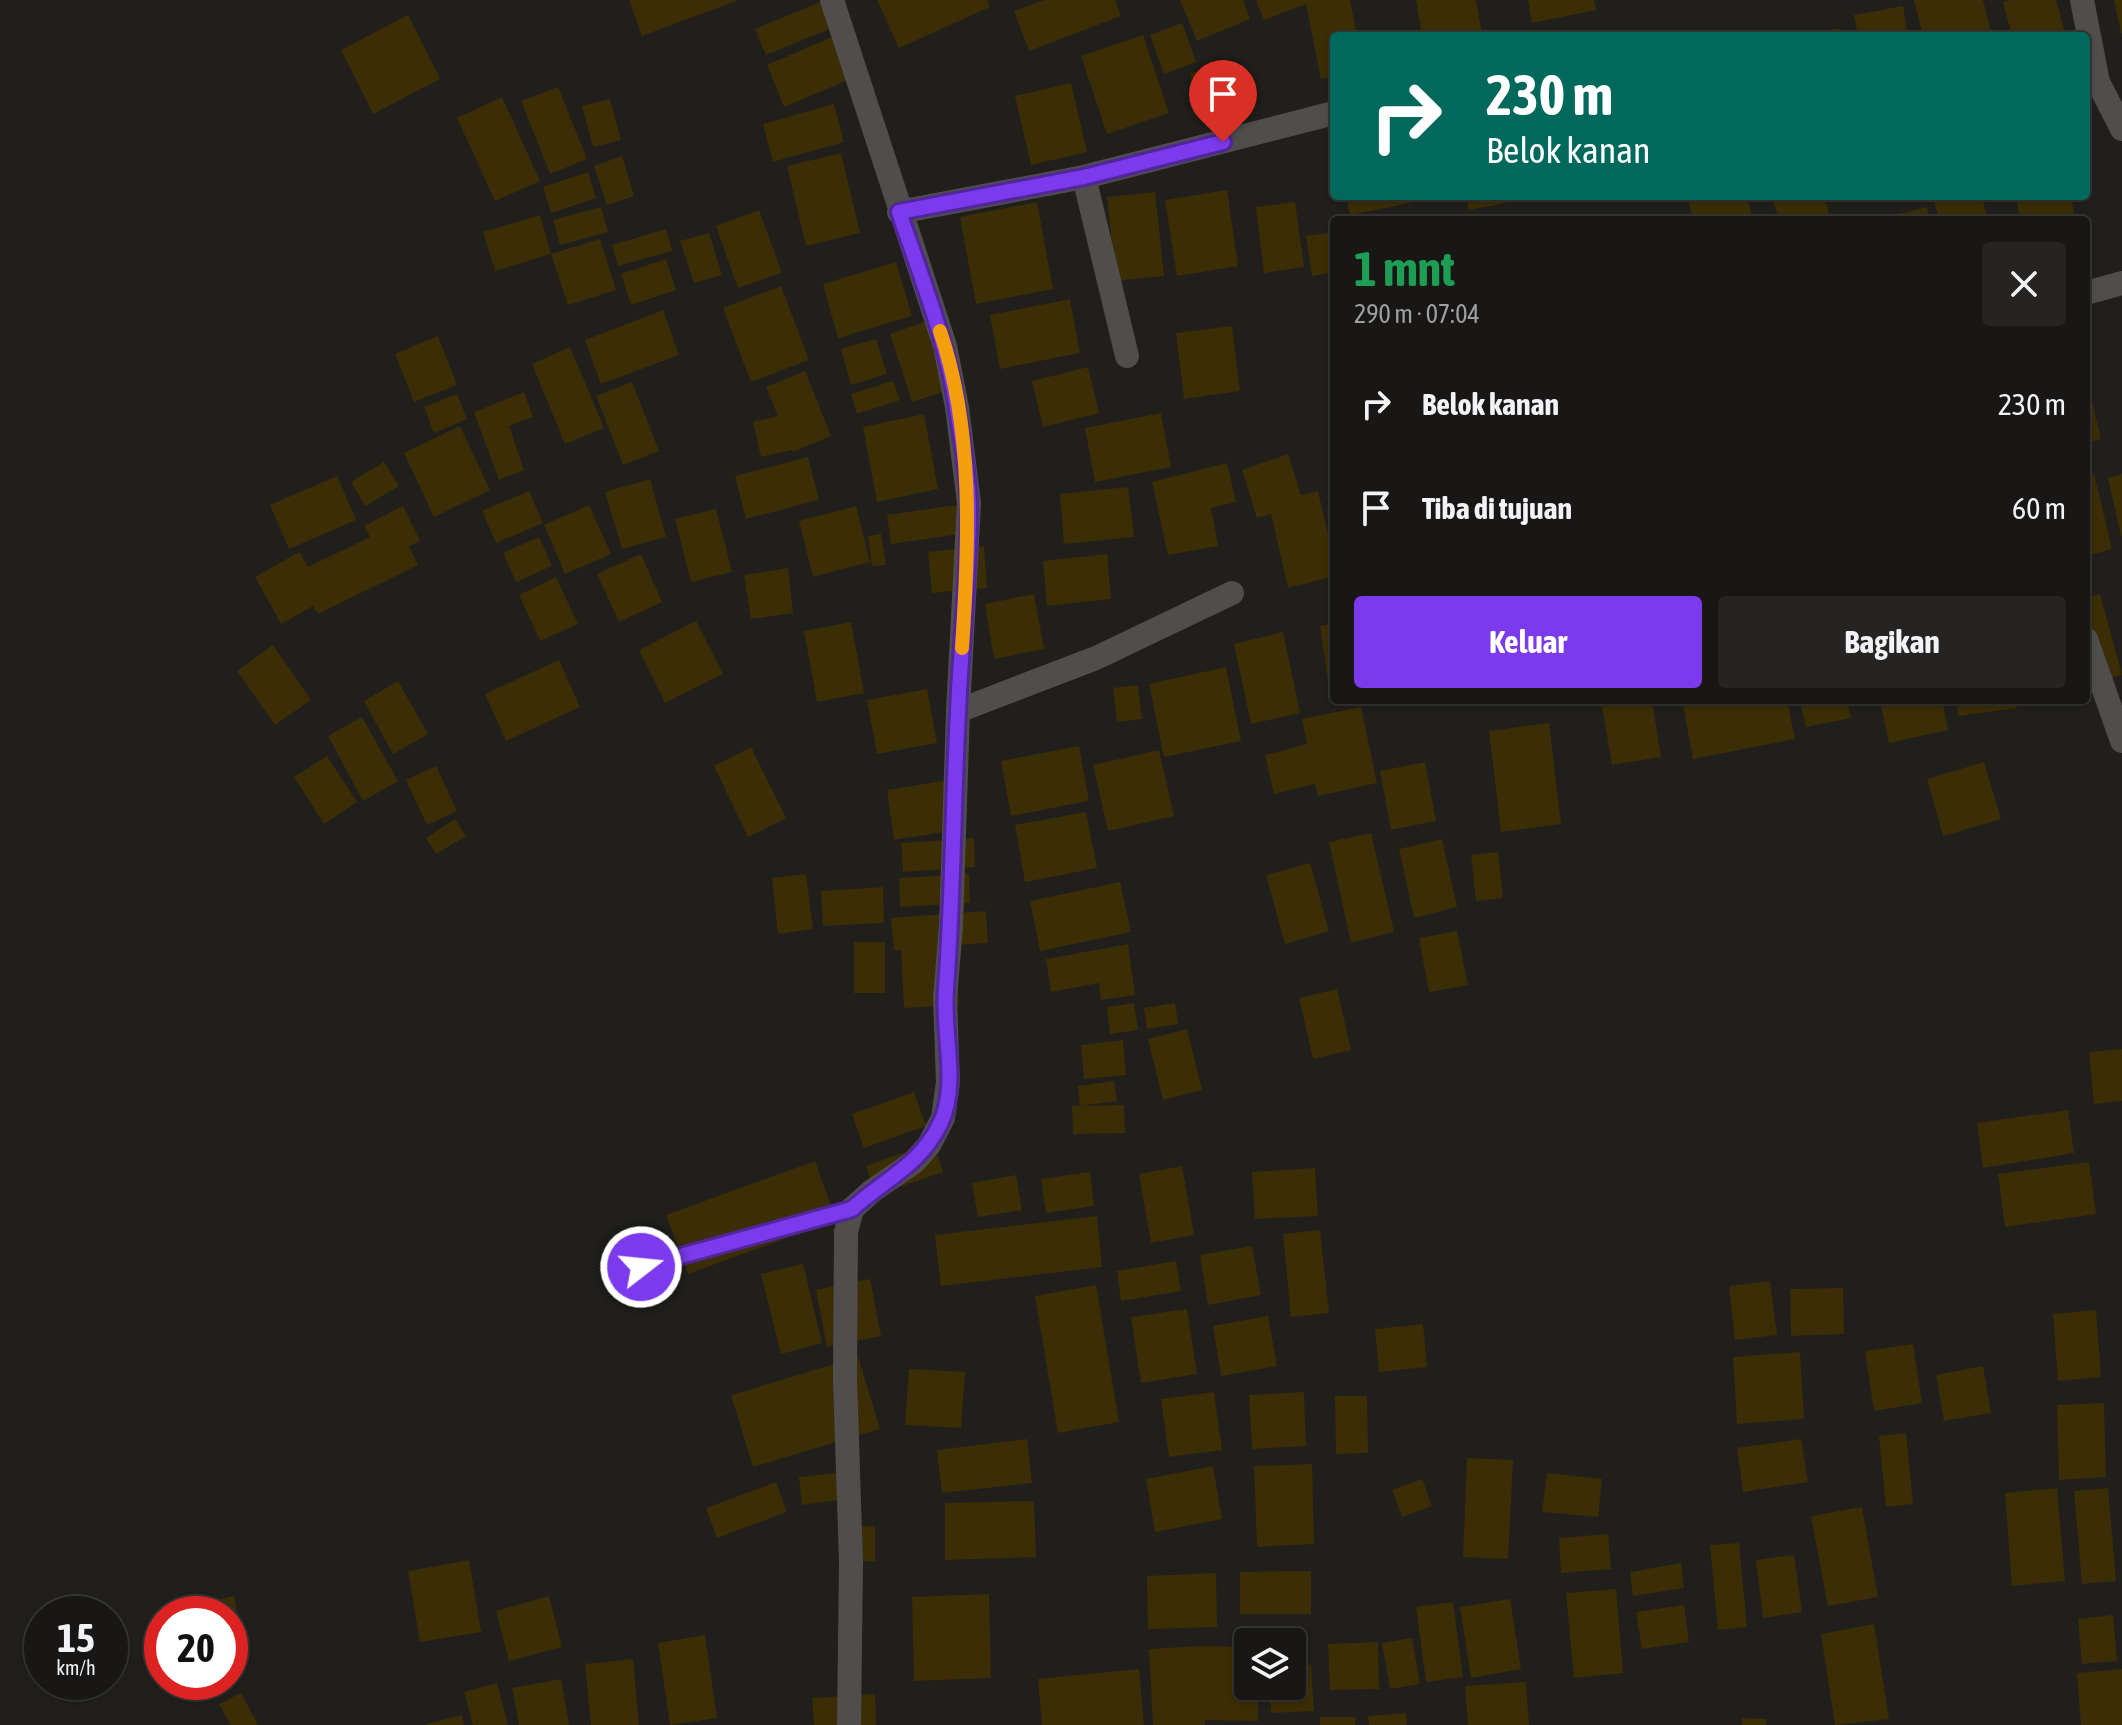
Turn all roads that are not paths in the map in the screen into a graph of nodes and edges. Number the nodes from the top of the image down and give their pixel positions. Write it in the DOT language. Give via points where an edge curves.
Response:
graph roads {
  1 [pos="832,0"];
  2 [pos="2082,0"];
  3 [pos="2088,32"];
  4 [pos="2090,41"];
  5 [pos="1330,114"];
  6 [pos="2122,129"];
  7 [pos="1084,177"];
  8 [pos="899,212"];
  9 [pos="2122,283"];
  10 [pos="2090,292"];
  11 [pos="1127,356"];
  12 [pos="1232,593"];
  13 [pos="2090,650"];
  14 [pos="958,711"];
  15 [pos="2122,741"];
  16 [pos="852,1209"];
  17 [pos="641,1267"];
  18 [pos="849,1725"];
  1 -- 8 [label="street"];
  2 -- 3 [label="street"];
  4 -- 6 [label="street" via="2098,82"];
  5 -- 7 [label="street"];
  7 -- 8 [label="street"];
  7 -- 11 [label="street"];
  8 -- 14 [label="street" via="945,346 967,489"];
  9 -- 10 [label="street"];
  12 -- 14 [label="street" via="1096,658"];
  13 -- 15 [label="street"];
  14 -- 16 [label="street" via="943,1118 914,1162"];
  16 -- 17 [label="lane"];
  16 -- 18 [label="street" via="846,1232 845,1379"];
}
